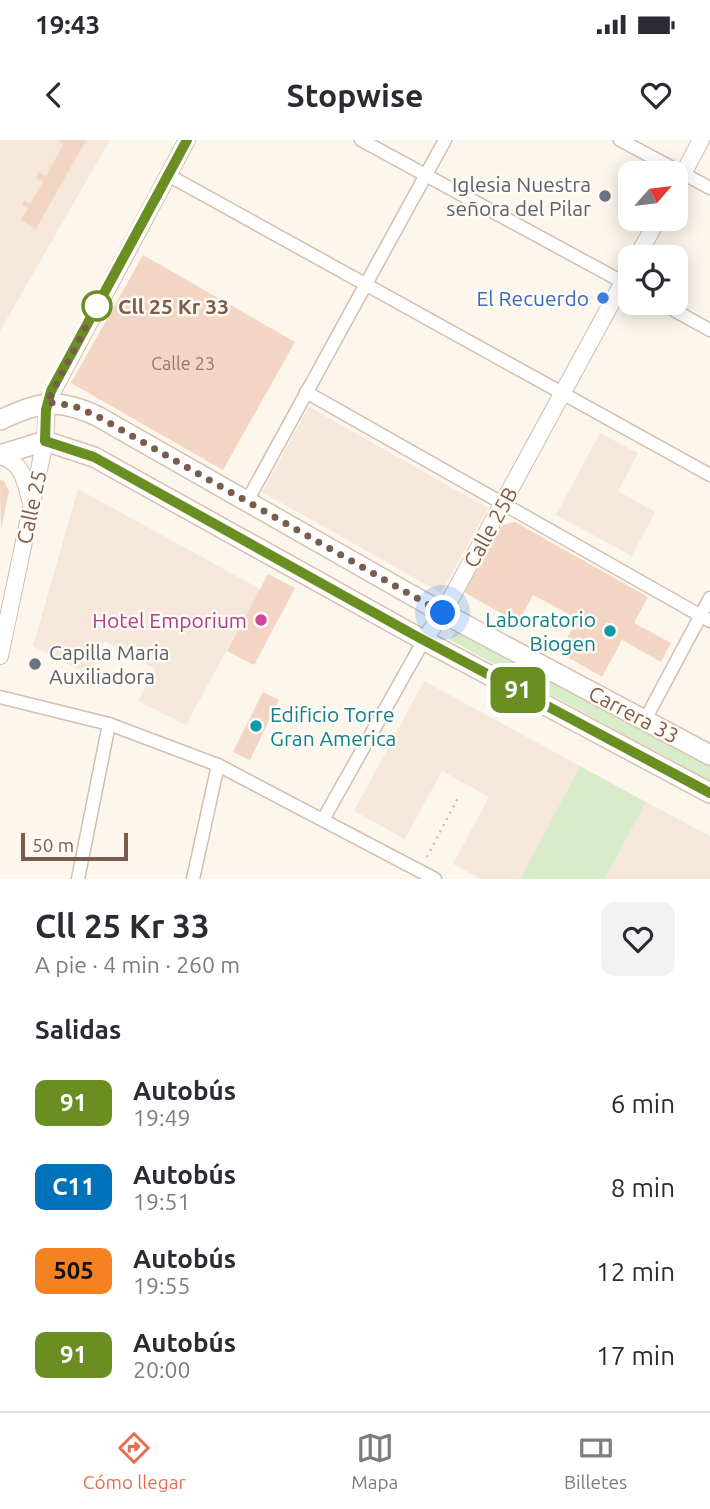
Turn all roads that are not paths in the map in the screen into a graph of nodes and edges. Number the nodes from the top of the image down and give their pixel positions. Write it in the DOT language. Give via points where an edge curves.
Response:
graph roads {
  1 [pos="187,140"];
  2 [pos="361,140"];
  3 [pos="445,140"];
  4 [pos="620,140"];
  5 [pos="701,140"];
  6 [pos="651,161"];
  7 [pos="688,164"];
  8 [pos="168,175"];
  9 [pos="426,175"];
  10 [pos="688,182"];
  11 [pos="710,188"];
  12 [pos="618,274"];
  13 [pos="365,285"];
  14 [pos="618,297"];
  15 [pos="683,315"];
  16 [pos="710,330"];
  17 [pos="306,392"];
  18 [pos="562,395"];
  19 [pos="47,402"];
  20 [pos="0,420"];
  21 [pos="45,441"];
  22 [pos="0,455"];
  23 [pos="710,475"];
  24 [pos="246,503"];
  25 [pos="503,503"];
  26 [pos="32,505"];
  27 [pos="710,598"];
  28 [pos="443,613"];
  29 [pos="705,618"];
  30 [pos="424,640"];
  31 [pos="0,656"];
  32 [pos="0,696"];
  33 [pos="645,720"];
  34 [pos="109,724"];
  35 [pos="710,755"];
  36 [pos="218,765"];
  37 [pos="710,793"];
  38 [pos="324,818"];
  39 [pos="78,879"];
  40 [pos="193,879"];
  41 [pos="435,879"];
  1 -- 8 [label="street, Calle 25"];
  2 -- 9 [label="street"];
  3 -- 9 [label="street"];
  4 -- 6 [label="street"];
  5 -- 7 [label="street"];
  8 -- 13 [label="street"];
  8 -- 19 [label="street, Calle 25"];
  9 -- 12 [label="street"];
  9 -- 13 [label="street"];
  10 -- 11 [label="street"];
  13 -- 17 [label="street"];
  13 -- 18 [label="street"];
  14 -- 18 [label="street, Calle 25B"];
  15 -- 16 [label="street"];
  17 -- 24 [label="street"];
  17 -- 25 [label="street"];
  18 -- 23 [label="street"];
  18 -- 25 [label="street, Calle 25B"];
  19 -- 20 [label="main road"];
  19 -- 21 [label="street, Calle 25"];
  19 -- 24 [label="main road, Carrera 33" via="97,416"];
  21 -- 22 [label="main road"];
  21 -- 26 [label="street, Calle 25"];
  21 -- 30 [label="main road, Carrera 33" via="94,457"];
  22 -- 26 [label="street" via="20,469"];
  24 -- 28 [label="main road, Carrera 33"];
  25 -- 28 [label="street, Calle 25B"];
  25 -- 29 [label="street"];
  26 -- 31 [label="street, Calle 25"];
  27 -- 29 [label="street"];
  28 -- 30 [label="street, Calle 25B"];
  28 -- 33 [label="main road, Carrera 33"];
  29 -- 33 [label="street"];
  30 -- 37 [label="main road, Carrera 33"];
  30 -- 38 [label="street, Calle 25B"];
  32 -- 34 [label="street"];
  33 -- 35 [label="main road, Carrera 33"];
  34 -- 36 [label="street"];
  34 -- 39 [label="street"];
  36 -- 38 [label="street"];
  36 -- 40 [label="street"];
  38 -- 41 [label="street"];
}
